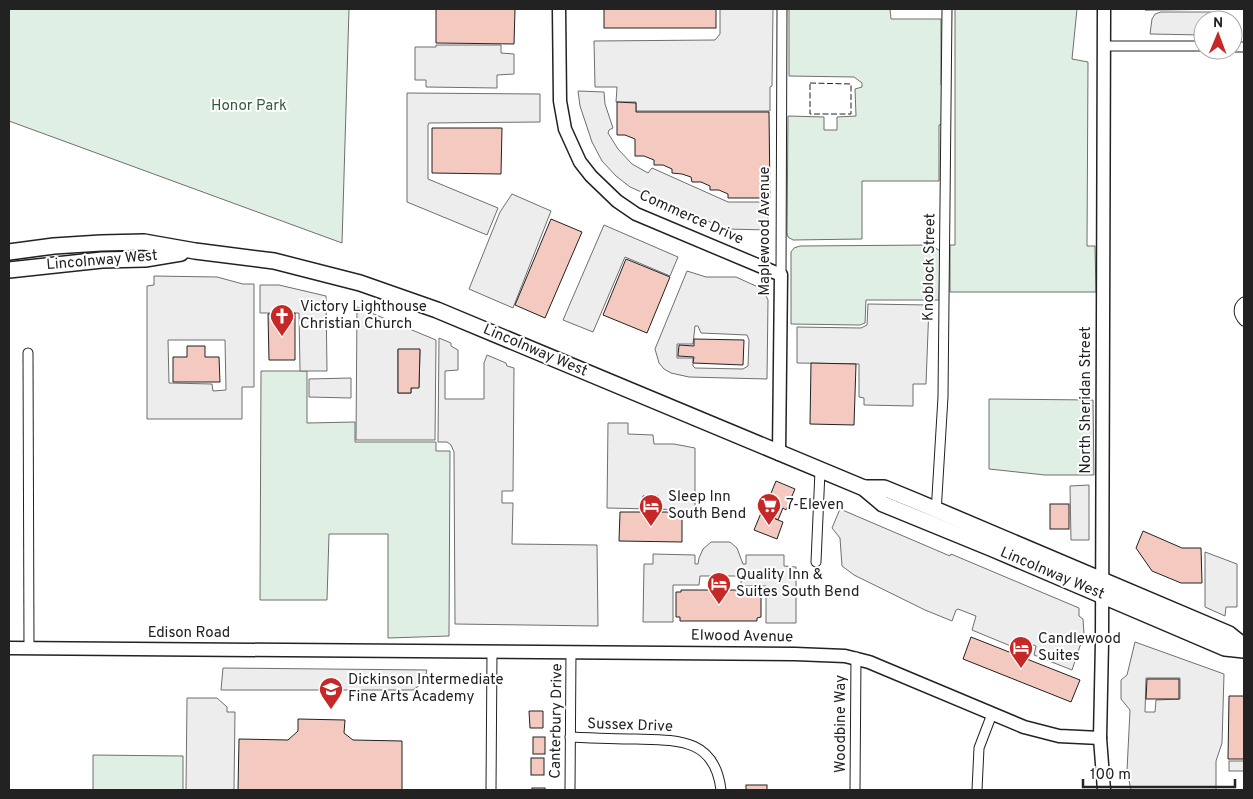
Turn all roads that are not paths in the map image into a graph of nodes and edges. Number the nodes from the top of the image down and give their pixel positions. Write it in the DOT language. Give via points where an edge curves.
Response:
graph roads {
  1 [pos="559,9"];
  2 [pos="782,9"];
  3 [pos="947,9"];
  4 [pos="1104,9"];
  5 [pos="1104,46"];
  6 [pos="1193,46"];
  7 [pos="195,251"];
  8 [pos="9,252"];
  9 [pos="9,270"];
  10 [pos="781,275"];
  11 [pos="1244,302"];
  12 [pos="1244,321"];
  13 [pos="28,353"];
  14 [pos="779,454"];
  15 [pos="820,471"];
  16 [pos="864,488"];
  17 [pos="936,509"];
  18 [pos="936,526"];
  19 [pos="816,562"];
  20 [pos="1102,579"];
  21 [pos="1102,596"];
  22 [pos="1244,646"];
  23 [pos="9,648"];
  24 [pos="29,648"];
  25 [pos="1244,650"];
  26 [pos="369,651"];
  27 [pos="492,652"];
  28 [pos="571,652"];
  29 [pos="856,658"];
  30 [pos="992,714"];
  31 [pos="570,738"];
  32 [pos="1100,738"];
  33 [pos="491,790"];
  34 [pos="570,790"];
  35 [pos="720,790"];
  36 [pos="855,790"];
  37 [pos="977,790"];
  38 [pos="1104,790"];
  1 -- 10 [label="street, Commerce Drive" via="560,108 572,146 591,176 636,214"];
  2 -- 10 [label="street, Maplewood Avenue"];
  3 -- 17 [label="street, Knoblock Street" via="943,397"];
  4 -- 5 [label="street, North Sheridan Street"];
  5 -- 6 [label="street"];
  5 -- 20 [label="street, North Sheridan Street"];
  7 -- 8 [label="main road, Lincolnway West" via="136,242"];
  7 -- 9 [label="main road, Lincolnway West" via="145,259"];
  7 -- 14 [label="main road, Lincolnway West" via="274,261 360,283 437,310"];
  10 -- 14 [label="street, Maplewood Avenue"];
  11 -- 12 [label="street" via="1239,311"];
  13 -- 24 [label="street"];
  14 -- 15 [label="main road, Lincolnway West"];
  15 -- 16 [label="main road, Lincolnway West"];
  15 -- 19 [label="street"];
  16 -- 17 [label="main road, Lincolnway West" via="884,488"];
  16 -- 18 [label="main road, Lincolnway West" via="882,504"];
  17 -- 18 [label="street, Knoblock Street"];
  17 -- 20 [label="main road, Lincolnway West"];
  18 -- 21 [label="main road, Lincolnway West"];
  20 -- 21 [label="street, North Sheridan Street"];
  20 -- 22 [label="main road, Lincolnway West" via="1229,634"];
  21 -- 25 [label="main road, Lincolnway West" via="1225,648"];
  21 -- 32 [label="street, North Sheridan Street"];
  23 -- 24 [label="street, Edison Road"];
  24 -- 26 [label="street, Edison Road"];
  26 -- 27 [label="street, Elwood Avenue"];
  27 -- 28 [label="street, Elwood Avenue"];
  27 -- 33 [label="street"];
  28 -- 29 [label="street, Elwood Avenue" via="795,654"];
  28 -- 31 [label="street, Canterbury Drive"];
  29 -- 30 [label="street, Elwood Avenue"];
  29 -- 36 [label="street, Woodbine Way"];
  30 -- 32 [label="street, Elwood Avenue" via="1059,736"];
  30 -- 37 [label="street" via="979,748"];
  31 -- 34 [label="street, Canterbury Drive"];
  31 -- 35 [label="street, Sussex Drive" via="688,743 710,760 716,770"];
  32 -- 38 [label="street, North Sheridan Street"];
}
